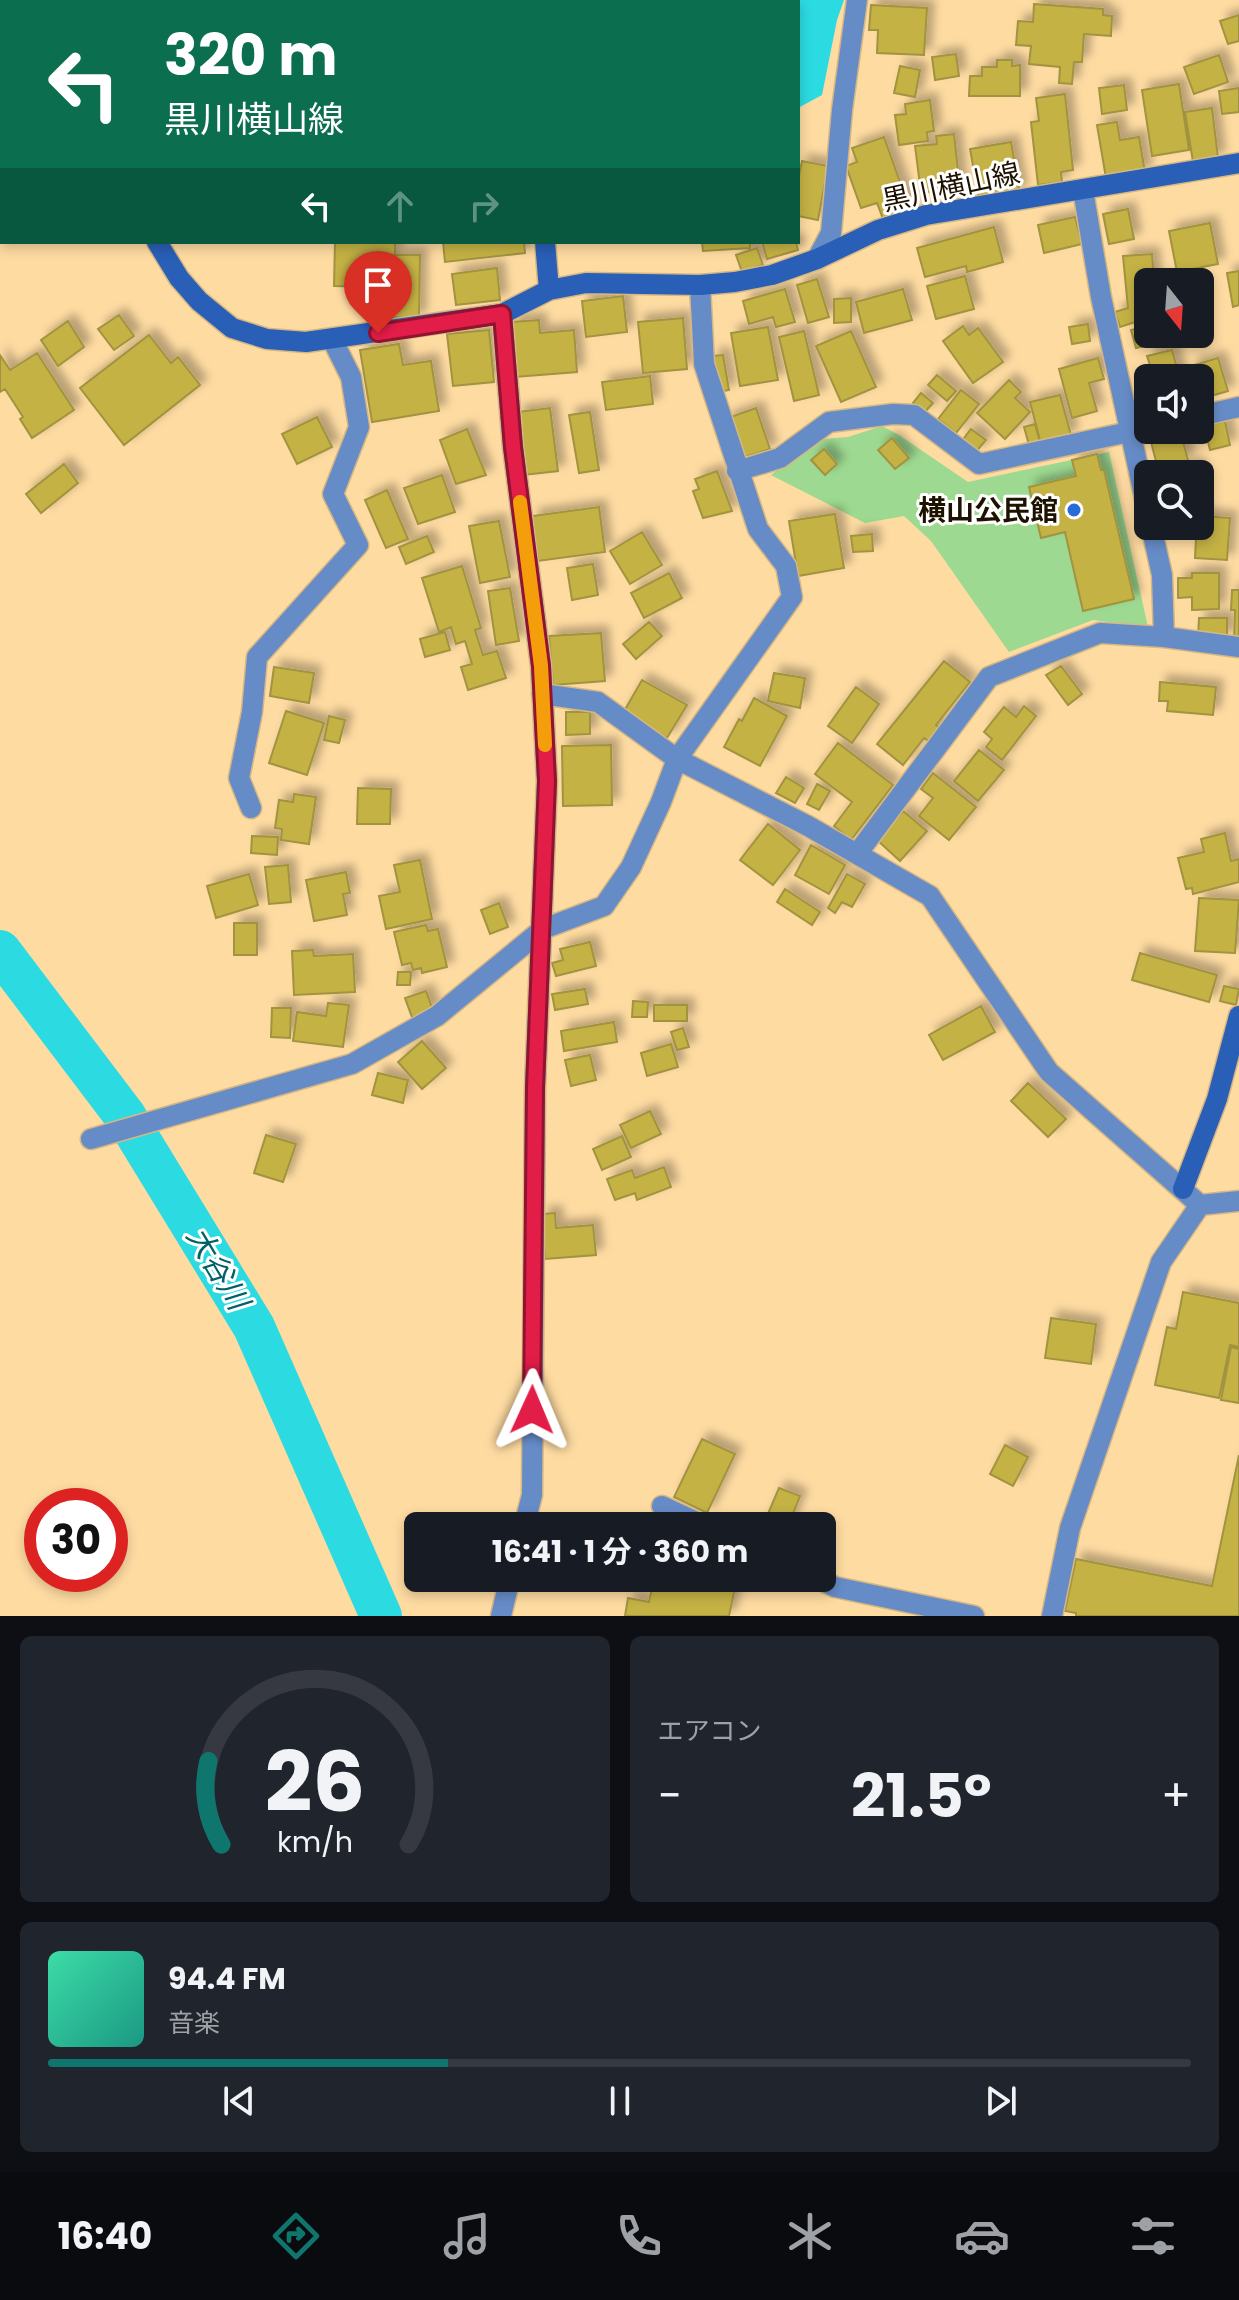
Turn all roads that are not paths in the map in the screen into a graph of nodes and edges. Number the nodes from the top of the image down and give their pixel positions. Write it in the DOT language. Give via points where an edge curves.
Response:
graph roads {
  1 [pos="857,0"];
  2 [pos="1239,163"];
  3 [pos="1083,190"];
  4 [pos="158,244"];
  5 [pos="545,244"];
  6 [pos="817,259"];
  7 [pos="700,285"];
  8 [pos="549,290"];
  9 [pos="502,314"];
  10 [pos="332,339"];
  11 [pos="1239,407"];
  12 [pos="1134,412"];
  13 [pos="1214,413"];
  14 [pos="1134,431"];
  15 [pos="737,471"];
  16 [pos="1154,540"];
  17 [pos="1164,637"];
  18 [pos="1239,647"];
  19 [pos="542,694"];
  20 [pos="677,759"];
  21 [pos="251,808"];
  22 [pos="857,854"];
  23 [pos="543,929"];
  24 [pos="1239,1016"];
  25 [pos="97,1138"];
  26 [pos="1183,1189"];
  27 [pos="1239,1201"];
  28 [pos="1200,1205"];
  29 [pos="662,1506"];
  30 [pos="528,1512"];
  31 [pos="675,1512"];
  32 [pos="836,1587"];
  33 [pos="507,1592"];
  34 [pos="501,1616"];
  35 [pos="974,1616"];
  36 [pos="1052,1616"];
  1 -- 6 [label="street" via="831,233"];
  2 -- 3 [label="main road, 黒川横山線"];
  3 -- 6 [label="main road, 黒川横山線" via="926,215 878,230"];
  3 -- 12 [label="street" via="1101,297"];
  4 -- 10 [label="main road, 黒川横山線" via="199,301 232,328 267,339"];
  5 -- 8 [label="main road"];
  6 -- 7 [label="main road, 黒川横山線" via="772,275"];
  7 -- 8 [label="main road, 黒川横山線" via="586,283"];
  7 -- 15 [label="street" via="704,364"];
  8 -- 9 [label="main road, 黒川横山線"];
  9 -- 10 [label="main road, 黒川横山線"];
  9 -- 19 [label="street"];
  10 -- 21 [label="street" via="351,377 359,427 333,494 358,545 257,657 239,778"];
  11 -- 13 [label="street"];
  14 -- 15 [label="street" via="979,464 914,415 893,414 829,422 780,458"];
  15 -- 20 [label="street" via="758,529 786,566 792,597"];
  16 -- 17 [label="street" via="1162,575"];
  17 -- 18 [label="street"];
  17 -- 22 [label="street" via="1100,633 989,677"];
  19 -- 20 [label="street" via="598,702"];
  19 -- 23 [label="street" via="547,781"];
  20 -- 22 [label="street"];
  20 -- 23 [label="street" via="631,867 604,906"];
  22 -- 26 [label="street" via="930,896 1049,1072"];
  23 -- 25 [label="street" via="437,1016 352,1064"];
  23 -- 30 [label="street"];
  24 -- 26 [label="main road" via="1217,1099"];
  26 -- 28 [label="street"];
  27 -- 28 [label="street"];
  28 -- 36 [label="street" via="1161,1262 1070,1528"];
  29 -- 31 [label="street"];
  32 -- 35 [label="street"];
  33 -- 34 [label="street"];
}
